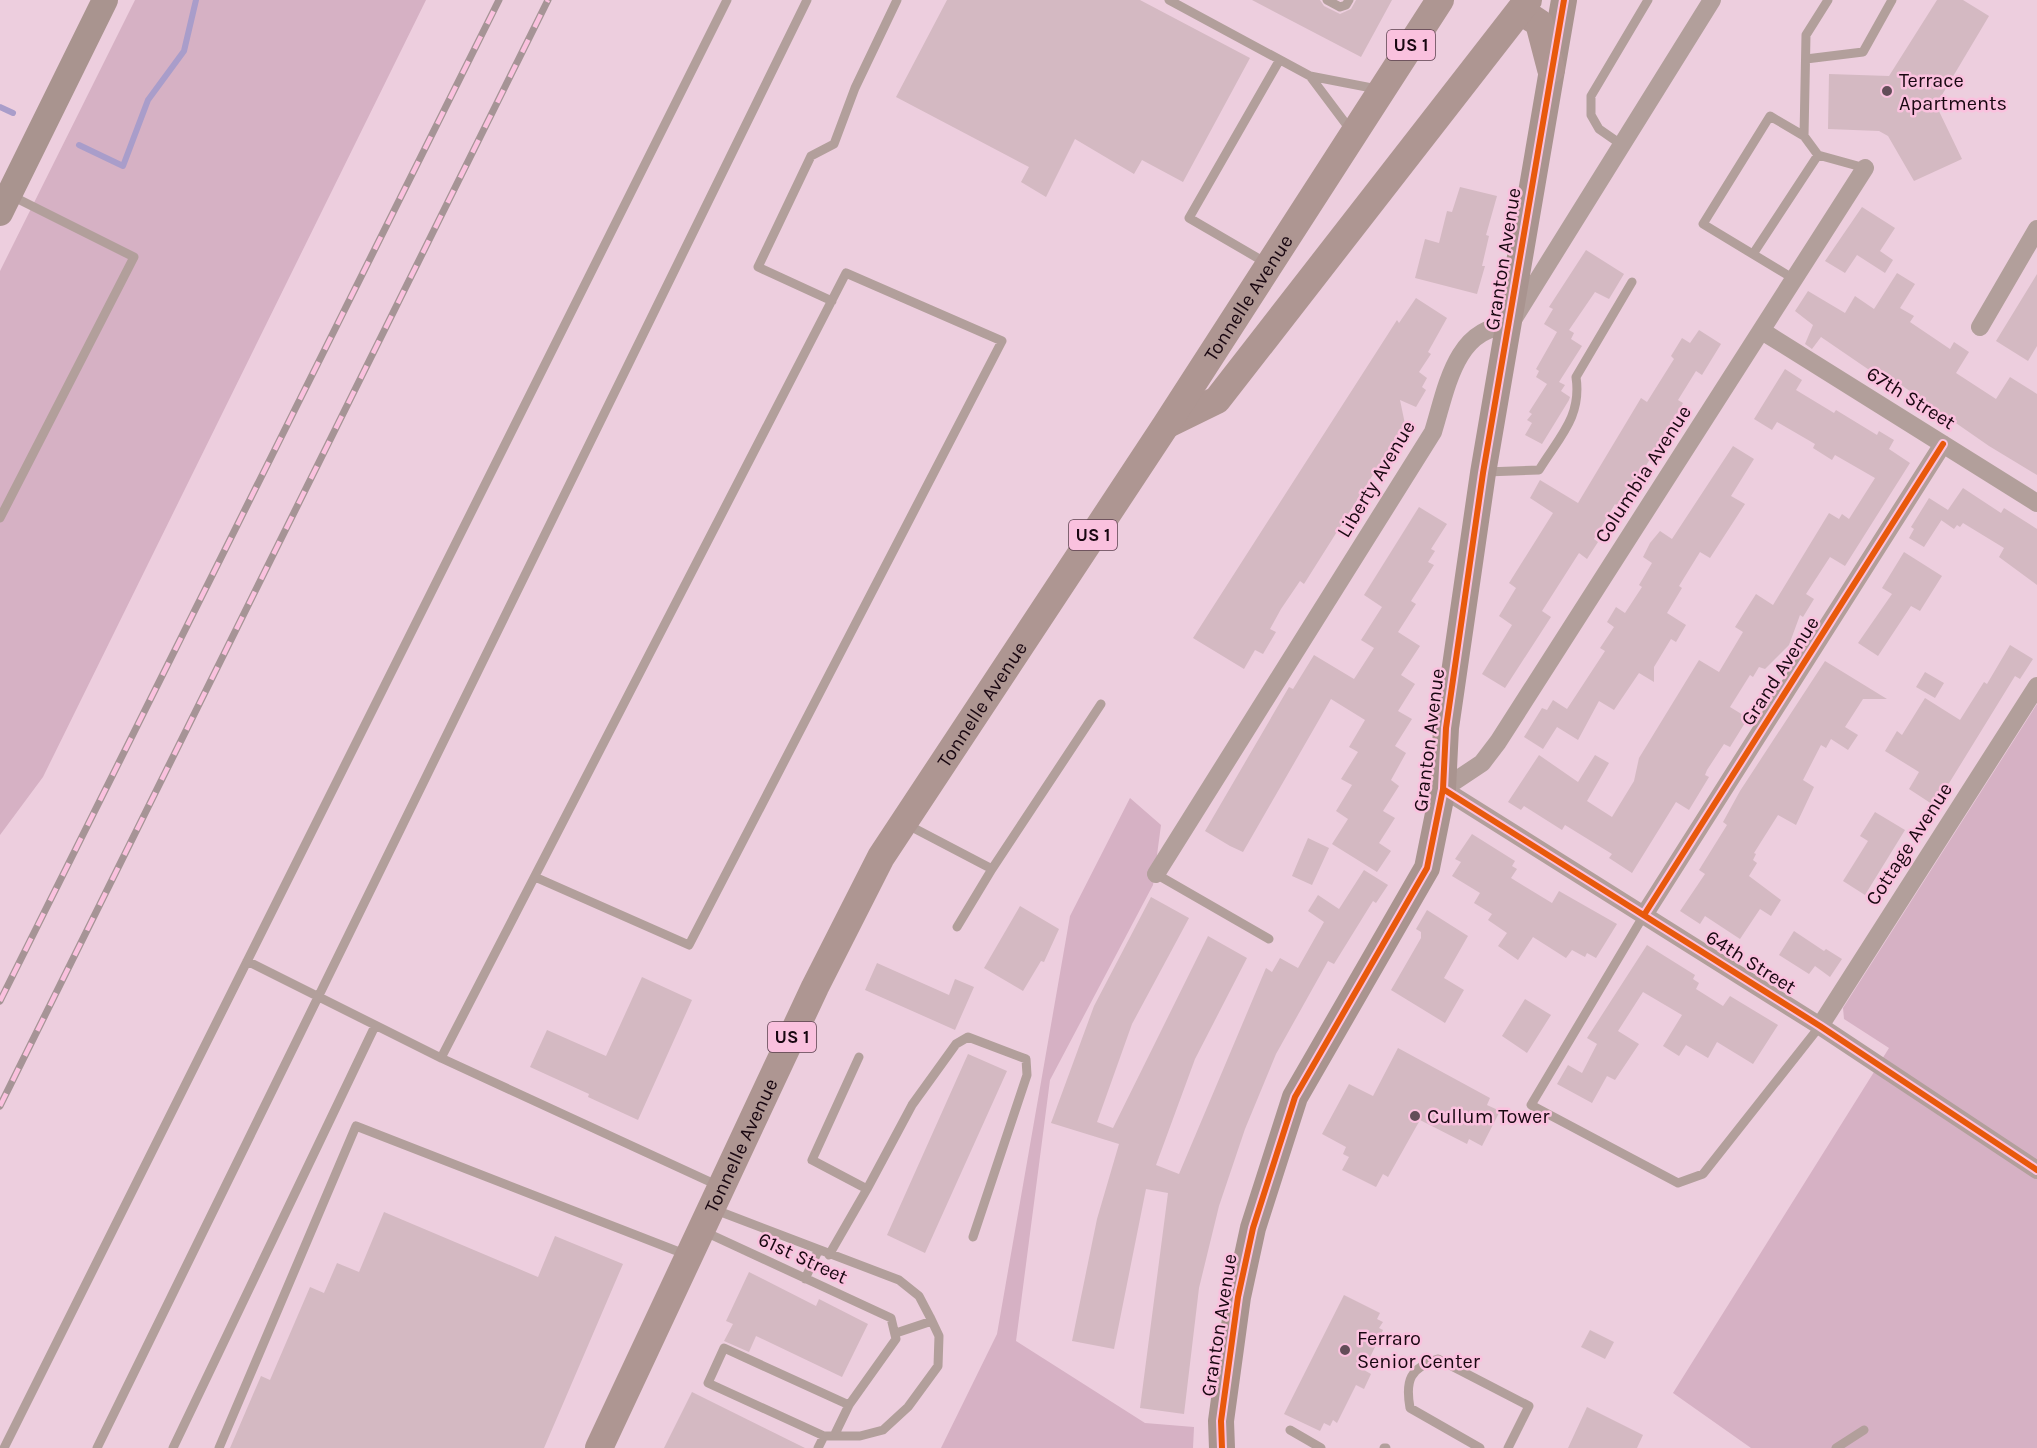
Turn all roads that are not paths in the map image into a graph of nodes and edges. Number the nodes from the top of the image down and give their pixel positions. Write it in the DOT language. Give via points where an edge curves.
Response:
graph roads {
  1 [pos="105,0"];
  2 [pos="727,0"];
  3 [pos="807,0"];
  4 [pos="897,0"];
  5 [pos="1169,0"];
  6 [pos="1328,0"];
  7 [pos="1349,0"];
  8 [pos="1440,0"];
  9 [pos="1564,0"];
  10 [pos="1648,0"];
  11 [pos="1712,0"];
  12 [pos="1828,0"];
  13 [pos="1892,0"];
  14 [pos="1524,5"];
  15 [pos="1806,59"];
  16 [pos="1279,61"];
  17 [pos="1551,69"];
  18 [pos="1310,76"];
  19 [pos="1382,89"];
  20 [pos="1353,134"];
  21 [pos="1804,136"];
  22 [pos="1622,145"];
  23 [pos="1818,155"];
  24 [pos="1865,168"];
  25 [pos="5,204"];
  26 [pos="2037,229"];
  27 [pos="1753,254"];
  28 [pos="1270,265"];
  29 [pos="1794,279"];
  30 [pos="1632,282"];
  31 [pos="832,301"];
  32 [pos="1509,326"];
  33 [pos="1980,327"];
  34 [pos="1762,331"];
  35 [pos="1166,425"];
  36 [pos="1943,444"];
  37 [pos="1483,472"];
  38 [pos="2037,503"];
  39 [pos="0,518"];
  40 [pos="2037,686"];
  41 [pos="1101,704"];
  42 [pos="1443,789"];
  43 [pos="904,823"];
  44 [pos="992,869"];
  45 [pos="1156,874"];
  46 [pos="535,877"];
  47 [pos="1644,915"];
  48 [pos="957,927"];
  49 [pos="1269,939"];
  50 [pos="247,961"];
  51 [pos="318,997"];
  52 [pos="375,1026"];
  53 [pos="1820,1026"];
  54 [pos="859,1057"];
  55 [pos="441,1058"];
  56 [pos="2037,1170"];
  57 [pos="867,1189"];
  58 [pos="711,1209"];
  59 [pos="973,1237"];
  60 [pos="818,1251"];
  61 [pos="689,1256"];
  62 [pos="829,1256"];
  63 [pos="805,1279"];
  64 [pos="932,1321"];
  65 [pos="896,1333"];
  66 [pos="849,1405"];
  67 [pos="1290,1430"];
  68 [pos="1864,1430"];
  69 [pos="824,1436"];
  70 [pos="834,1436"];
  71 [pos="4,1448"];
  72 [pos="97,1448"];
  73 [pos="173,1448"];
  74 [pos="219,1448"];
  75 [pos="599,1448"];
  76 [pos="818,1448"];
  77 [pos="1222,1448"];
  78 [pos="1321,1448"];
  79 [pos="1480,1448"];
  80 [pos="1508,1448"];
  81 [pos="1836,1448"];
  1 -- 25 [label="street"];
  2 -- 50 [label="lane"];
  3 -- 51 [label="lane"];
  4 -- 31 [label="lane" via="855,88 834,144 811,156 758,267"];
  5 -- 16 [label="lane"];
  6 -- 7 [label="lane" via="1340,7"];
  8 -- 19 [label="main road, Tonnelle Avenue / US 1"];
  9 -- 17 [label="street, Granton Avenue"];
  10 -- 22 [label="lane" via="1591,96 1591,116 1599,129"];
  11 -- 22 [label="street"];
  12 -- 15 [label="lane" via="1806,35"];
  13 -- 15 [label="lane" via="1863,52"];
  14 -- 17 [label="main road" via="1539,23"];
  14 -- 35 [label="main road" via="1217,400"];
  15 -- 21 [label="lane"];
  16 -- 18 [label="lane"];
  16 -- 28 [label="lane" via="1189,218"];
  17 -- 32 [label="street, Granton Avenue"];
  18 -- 19 [label="lane"];
  18 -- 20 [label="lane"];
  19 -- 20 [label="main road, Tonnelle Avenue / US 1"];
  20 -- 28 [label="main road, Tonnelle Avenue / US 1"];
  21 -- 23 [label="lane"];
  21 -- 27 [label="lane" via="1770,116 1703,224"];
  22 -- 32 [label="street"];
  23 -- 24 [label="lane"];
  23 -- 27 [label="lane"];
  24 -- 29 [label="street, Columbia Avenue"];
  25 -- 39 [label="lane" via="134,257"];
  26 -- 33 [label="street"];
  27 -- 29 [label="lane"];
  28 -- 35 [label="main road, Tonnelle Avenue / US 1"];
  29 -- 34 [label="street, Columbia Avenue"];
  30 -- 37 [label="lane" via="1576,377 1575,413 1539,470"];
  31 -- 46 [label="lane"];
  31 -- 46 [label="lane" via="846,273 1002,341 689,945"];
  32 -- 37 [label="street, Granton Avenue"];
  32 -- 45 [label="street, Liberty Avenue" via="1490,327 1460,352 1433,432"];
  34 -- 36 [label="street, 67th Street"];
  34 -- 42 [label="street, Columbia Avenue" via="1498,742 1482,763"];
  35 -- 43 [label="main road, Tonnelle Avenue / US 1"];
  36 -- 38 [label="street, 67th Street"];
  36 -- 47 [label="street, Grand Avenue"];
  37 -- 42 [label="street, Granton Avenue" via="1446,728"];
  40 -- 53 [label="street, Cottage Avenue"];
  41 -- 44 [label="lane"];
  42 -- 47 [label="street, 64th Street"];
  42 -- 77 [label="street, Granton Avenue" via="1427,868 1295,1097 1253,1228 1238,1296 1221,1421"];
  43 -- 44 [label="lane"];
  43 -- 58 [label="main road, Tonnelle Avenue / US 1" via="875,867"];
  44 -- 48 [label="lane"];
  45 -- 49 [label="lane"];
  46 -- 55 [label="lane"];
  47 -- 53 [label="street, 64th Street"];
  47 -- 53 [label="lane, Grand Avenue" via="1531,1105 1678,1183 1703,1174"];
  50 -- 51 [label="lane"];
  50 -- 71 [label="lane"];
  51 -- 52 [label="lane"];
  51 -- 72 [label="lane"];
  52 -- 55 [label="lane"];
  52 -- 73 [label="lane"];
  53 -- 56 [label="street, 64th Street"];
  54 -- 57 [label="lane" via="812,1160"];
  55 -- 58 [label="lane"];
  57 -- 59 [label="lane" via="912,1106 956,1044 968,1037 1026,1059 1027,1075"];
  57 -- 62 [label="lane"];
  58 -- 60 [label="lane"];
  58 -- 61 [label="main road, Tonnelle Avenue / US 1"];
  58 -- 63 [label="lane, 61st Street"];
  60 -- 62 [label="lane"];
  60 -- 63 [label="lane"];
  61 -- 74 [label="lane" via="356,1126"];
  61 -- 75 [label="main road, Tonnelle Avenue / US 1"];
  62 -- 64 [label="lane" via="899,1280 919,1296"];
  63 -- 65 [label="lane, 61st Street" via="891,1318"];
  64 -- 65 [label="lane"];
  64 -- 70 [label="lane" via="939,1336 938,1366 908,1407 883,1430 860,1436"];
  65 -- 66 [label="lane" via="893,1346"];
  66 -- 69 [label="lane" via="724,1348 708,1383"];
  66 -- 70 [label="lane"];
  67 -- 78 [label="lane"];
  68 -- 81 [label="lane"];
  69 -- 70 [label="lane"];
  69 -- 76 [label="lane"];
  79 -- 80 [label="lane" via="1410,1408 1406,1387 1414,1372 1438,1359 1529,1406"];
}
